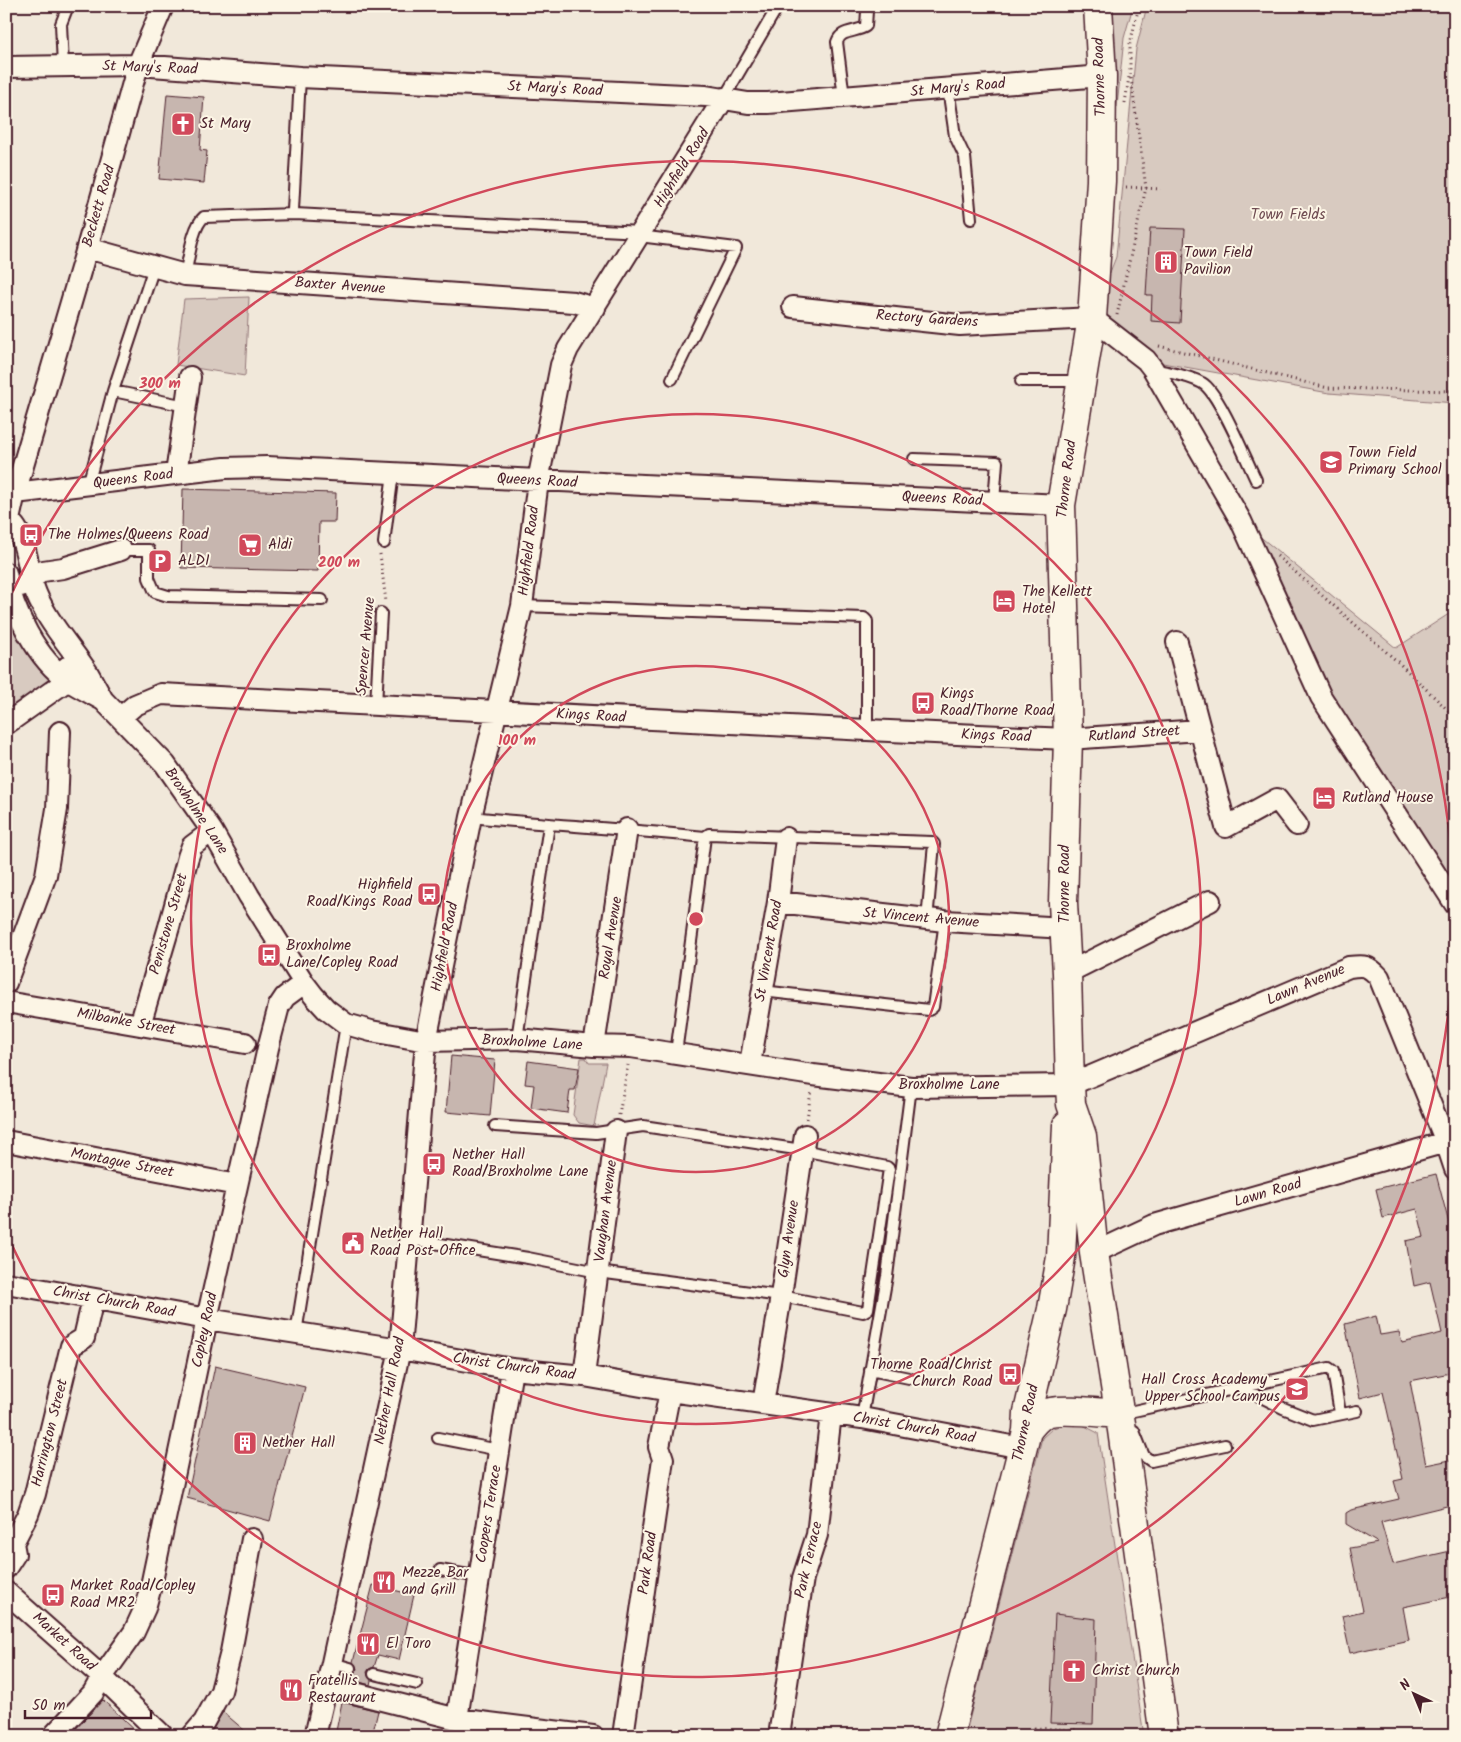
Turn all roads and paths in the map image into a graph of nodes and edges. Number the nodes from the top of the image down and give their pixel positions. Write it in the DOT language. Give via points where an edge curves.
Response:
graph roads {
  1 [pos="68,6"];
  2 [pos="163,6"];
  3 [pos="778,6"];
  4 [pos="1098,6"];
  5 [pos="1139,6"];
  6 [pos="867,11"];
  7 [pos="138,65"];
  8 [pos="63,66"];
  9 [pos="6,67"];
  10 [pos="1102,76"];
  11 [pos="300,77"];
  12 [pos="948,88"];
  13 [pos="844,97"];
  14 [pos="724,98"];
  15 [pos="1126,187"];
  16 [pos="1146,188"];
  17 [pos="1161,189"];
  18 [pos="296,214"];
  19 [pos="971,219"];
  20 [pos="640,234"];
  21 [pos="87,248"];
  22 [pos="154,267"];
  23 [pos="185,275"];
  24 [pos="793,307"];
  25 [pos="595,308"];
  26 [pos="1092,318"];
  27 [pos="1154,344"];
  28 [pos="1153,368"];
  29 [pos="190,377"];
  30 [pos="672,379"];
  31 [pos="1022,381"];
  32 [pos="1081,381"];
  33 [pos="113,391"];
  34 [pos="1455,391"];
  35 [pos="186,406"];
  36 [pos="914,459"];
  37 [pos="393,473"];
  38 [pos="176,474"];
  39 [pos="1256,480"];
  40 [pos="538,481"];
  41 [pos="88,485"];
  42 [pos="15,493"];
  43 [pos="994,502"];
  44 [pos="1061,505"];
  45 [pos="7,524"];
  46 [pos="384,543"];
  47 [pos="121,550"];
  48 [pos="1273,552"];
  49 [pos="6,573"];
  50 [pos="33,583"];
  51 [pos="10,596"];
  52 [pos="322,600"];
  53 [pos="522,606"];
  54 [pos="381,613"];
  55 [pos="61,638"];
  56 [pos="1177,642"];
  57 [pos="68,680"];
  58 [pos="103,700"];
  59 [pos="376,704"];
  60 [pos="498,712"];
  61 [pos="121,717"];
  62 [pos="1455,717"];
  63 [pos="6,724"];
  64 [pos="867,730"];
  65 [pos="1200,730"];
  66 [pos="60,732"];
  67 [pos="1068,739"];
  68 [pos="471,817"];
  69 [pos="549,825"];
  70 [pos="1297,825"];
  71 [pos="628,829"];
  72 [pos="212,831"];
  73 [pos="705,837"];
  74 [pos="786,838"];
  75 [pos="1210,901"];
  76 [pos="778,902"];
  77 [pos="1455,904"];
  78 [pos="936,920"];
  79 [pos="1065,928"];
  80 [pos="1067,972"];
  81 [pos="6,983"];
  82 [pos="304,983"];
  83 [pos="762,991"];
  84 [pos="6,1002"];
  85 [pos="346,1024"];
  86 [pos="140,1025"];
  87 [pos="517,1039"];
  88 [pos="426,1041"];
  89 [pos="245,1043"];
  90 [pos="594,1046"];
  91 [pos="631,1047"];
  92 [pos="676,1053"];
  93 [pos="750,1064"];
  94 [pos="813,1075"];
  95 [pos="911,1087"];
  96 [pos="1070,1094"];
  97 [pos="494,1126"];
  98 [pos="616,1131"];
  99 [pos="6,1141"];
  100 [pos="1446,1142"];
  101 [pos="804,1143"];
  102 [pos="1455,1169"];
  103 [pos="237,1185"];
  104 [pos="409,1239"];
  105 [pos="1094,1253"];
  106 [pos="598,1272"];
  107 [pos="6,1283"];
  108 [pos="781,1296"];
  109 [pos="93,1299"];
  110 [pos="207,1319"];
  111 [pos="296,1333"];
  112 [pos="400,1349"];
  113 [pos="512,1369"];
  114 [pos="870,1370"];
  115 [pos="584,1376"];
  116 [pos="909,1378"];
  117 [pos="1245,1386"];
  118 [pos="670,1391"];
  119 [pos="763,1404"];
  120 [pos="1357,1411"];
  121 [pos="1340,1413"];
  122 [pos="831,1414"];
  123 [pos="862,1418"];
  124 [pos="1121,1422"];
  125 [pos="438,1438"];
  126 [pos="1024,1439"];
  127 [pos="1225,1445"];
  128 [pos="499,1450"];
  129 [pos="252,1539"];
  130 [pos="6,1568"];
  131 [pos="440,1570"];
  132 [pos="480,1577"];
  133 [pos="6,1592"];
  134 [pos="374,1674"];
  135 [pos="102,1677"];
  136 [pos="417,1684"];
  137 [pos="328,1686"];
  138 [pos="458,1719"];
  139 [pos="53,1736"];
  140 [pos="164,1736"];
  141 [pos="192,1736"];
  142 [pos="315,1736"];
  143 [pos="593,1736"];
  144 [pos="623,1736"];
  145 [pos="779,1736"];
  146 [pos="949,1736"];
  147 [pos="1028,1736"];
  148 [pos="1082,1736"];
  149 [pos="1164,1736"];
  1 -- 8 [label="lane" via="61,24"];
  2 -- 7 [label="street, Beckett Road"];
  3 -- 14 [label="lane"];
  4 -- 10 [label="street, Thorne Road"];
  5 -- 16 [label="path" via="1130,44 1130,71"];
  6 -- 13 [label="lane" via="866,26 842,34 836,42"];
  7 -- 8 [label="street, St Mary's Road"];
  7 -- 11 [label="street, St Mary's Road"];
  7 -- 21 [label="street, Beckett Road"];
  8 -- 9 [label="street, St Mary's Road"];
  10 -- 12 [label="street, St Mary's Road"];
  10 -- 26 [label="street, Thorne Road" via="1102,181"];
  11 -- 14 [label="street, St Mary's Road"];
  11 -- 18 [label="lane" via="293,210"];
  12 -- 13 [label="street, St Mary's Road"];
  12 -- 19 [label="lane" via="955,136 965,157"];
  13 -- 14 [label="street, St Mary's Road" via="768,104"];
  14 -- 20 [label="street, Highfield Road"];
  15 -- 16 [label="path"];
  16 -- 17 [label="path"];
  16 -- 26 [label="path" via="1115,323"];
  18 -- 20 [label="lane"];
  18 -- 23 [label="lane" via="204,216 196,228"];
  20 -- 25 [label="street, Highfield Road"];
  20 -- 30 [label="lane" via="736,248"];
  21 -- 22 [label="street, Baxter Avenue"];
  21 -- 42 [label="street, Beckett Road"];
  22 -- 23 [label="street, Baxter Avenue"];
  22 -- 33 [label="lane"];
  23 -- 25 [label="street, Baxter Avenue" via="574,302"];
  24 -- 26 [label="street, Rectory Gardens" via="960,325"];
  25 -- 40 [label="street, Highfield Road" via="561,364"];
  26 -- 28 [label="street"];
  26 -- 32 [label="street, Thorne Road"];
  27 -- 34 [label="path" via="1328,388"];
  28 -- 39 [label="lane" via="1204,384 1215,395"];
  28 -- 77 [label="street" via="1241,521 1321,697"];
  29 -- 35 [label="street"];
  31 -- 32 [label="lane"];
  32 -- 44 [label="street, Thorne Road"];
  33 -- 35 [label="lane"];
  33 -- 41 [label="lane"];
  35 -- 38 [label="street"];
  36 -- 43 [label="lane" via="997,462"];
  37 -- 38 [label="street, Queens Road" via="266,467"];
  37 -- 40 [label="street, Queens Road"];
  37 -- 46 [label="lane"];
  38 -- 41 [label="street, Queens Road"];
  40 -- 43 [label="street, Queens Road"];
  40 -- 53 [label="street, Highfield Road"];
  41 -- 42 [label="street, Queens Road"];
  42 -- 45 [label="street, Beckett Road"];
  43 -- 44 [label="street, Queens Road"];
  44 -- 67 [label="street, Thorne Road"];
  45 -- 50 [label="street" via="20,533"];
  46 -- 54 [label="path, Spencer Avenue" via="380,547 386,605"];
  47 -- 50 [label="street" via="43,572"];
  47 -- 52 [label="lane" via="149,550 149,578 155,592 168,596"];
  48 -- 62 [label="path"];
  49 -- 51 [label="street"];
  50 -- 51 [label="street"];
  50 -- 55 [label="street"];
  51 -- 57 [label="street" via="42,655"];
  53 -- 60 [label="street, Highfield Road"];
  53 -- 64 [label="lane" via="864,618 867,621"];
  54 -- 59 [label="lane, Spencer Avenue"];
  55 -- 57 [label="street"];
  55 -- 58 [label="street"];
  56 -- 65 [label="street, Rutland Street"];
  57 -- 58 [label="street"];
  57 -- 63 [label="street"];
  58 -- 61 [label="street, Broxholme Lane"];
  59 -- 60 [label="street, Kings Road"];
  59 -- 61 [label="street, Kings Road" via="161,694 135,704"];
  60 -- 64 [label="street, Kings Road"];
  60 -- 68 [label="street, Highfield Road"];
  61 -- 72 [label="street, Broxholme Lane" via="165,764"];
  64 -- 67 [label="street, Kings Road"];
  65 -- 67 [label="street, Rutland Street"];
  65 -- 70 [label="street, Rutland Street" via="1226,826 1277,799"];
  66 -- 81 [label="street" via="57,809 46,875"];
  67 -- 79 [label="street, Thorne Road"];
  68 -- 69 [label="lane"];
  68 -- 88 [label="street, Highfield Road"];
  69 -- 71 [label="lane"];
  69 -- 87 [label="lane"];
  71 -- 73 [label="lane"];
  71 -- 90 [label="street, Royal Avenue"];
  72 -- 82 [label="street, Broxholme Lane"];
  72 -- 86 [label="street, Penistone Street" via="192,846"];
  73 -- 74 [label="lane" via="709,834"];
  73 -- 92 [label="lane"];
  74 -- 76 [label="street, St Vincent Road"];
  74 -- 78 [label="lane" via="932,842"];
  75 -- 80 [label="street"];
  76 -- 78 [label="street, St Vincent Avenue"];
  76 -- 83 [label="street, St Vincent Road"];
  78 -- 79 [label="street, St Vincent Avenue"];
  78 -- 83 [label="lane" via="933,1007 929,1010"];
  79 -- 80 [label="street, Thorne Road"];
  80 -- 96 [label="street, Thorne Road"];
  82 -- 85 [label="street, Broxholme Lane" via="326,1009"];
  82 -- 103 [label="street, Copley Road" via="285,997 279,1006"];
  83 -- 93 [label="street, St Vincent Road"];
  84 -- 86 [label="street, Milbanke Street"];
  85 -- 88 [label="street, Broxholme Lane"];
  85 -- 111 [label="lane"];
  86 -- 89 [label="street, Milbanke Street"];
  87 -- 88 [label="street, Broxholme Lane"];
  87 -- 90 [label="street, Broxholme Lane"];
  88 -- 104 [label="street, Nether Hall Road"];
  90 -- 91 [label="street, Broxholme Lane"];
  91 -- 92 [label="street, Broxholme Lane"];
  91 -- 98 [label="path"];
  92 -- 93 [label="street, Broxholme Lane"];
  93 -- 94 [label="street, Broxholme Lane"];
  94 -- 95 [label="street, Broxholme Lane"];
  94 -- 101 [label="path"];
  95 -- 96 [label="street, Broxholme Lane"];
  95 -- 114 [label="lane" via="887,1276"];
  96 -- 100 [label="street, Lawn Avenue" via="1349,967 1361,966 1371,968 1379,978"];
  96 -- 105 [label="street, Thorne Road" via="1082,1136"];
  96 -- 126 [label="street, Thorne Road" via="1060,1257"];
  97 -- 98 [label="lane" via="596,1133"];
  98 -- 101 [label="lane" via="643,1126"];
  98 -- 106 [label="street, Vaughan Avenue"];
  99 -- 103 [label="street, Montague Street"];
  100 -- 102 [label="street, Lawn Avenue"];
  100 -- 105 [label="street, Lawn Road" via="1154,1225"];
  101 -- 108 [label="street, Glyn Avenue"];
  101 -- 108 [label="lane" via="889,1169 868,1309 864,1312"];
  103 -- 110 [label="street, Copley Road"];
  104 -- 106 [label="lane"];
  104 -- 112 [label="street, Nether Hall Road"];
  105 -- 124 [label="street, Thorne Road"];
  106 -- 108 [label="lane"];
  106 -- 115 [label="street, Vaughan Avenue"];
  107 -- 109 [label="street, Christ Church Road"];
  108 -- 119 [label="street, Glyn Avenue"];
  109 -- 110 [label="street, Christ Church Road"];
  109 -- 130 [label="street, Harrington Street" via="84,1338 71,1346 35,1494 13,1543 15,1554"];
  110 -- 111 [label="street, Christ Church Road"];
  110 -- 135 [label="street, Copley Road" via="145,1608 134,1632"];
  111 -- 112 [label="street, Christ Church Road"];
  112 -- 113 [label="street, Christ Church Road"];
  112 -- 137 [label="street, Nether Hall Road" via="341,1666"];
  113 -- 115 [label="street, Christ Church Road"];
  113 -- 128 [label="street, Coopers Terrace"];
  114 -- 116 [label="lane"];
  114 -- 123 [label="lane"];
  115 -- 118 [label="street, Christ Church Road"];
  117 -- 121 [label="lane" via="1249,1391 1313,1420"];
  117 -- 121 [label="lane" via="1329,1368 1333,1370"];
  117 -- 124 [label="lane"];
  118 -- 119 [label="street, Christ Church Road"];
  118 -- 144 [label="street, Park Road" via="659,1448 663,1460"];
  119 -- 122 [label="street, Christ Church Road"];
  120 -- 121 [label="lane"];
  122 -- 123 [label="street, Christ Church Road"];
  122 -- 145 [label="street, Park Terrace" via="817,1535 803,1578"];
  123 -- 126 [label="street, Christ Church Road"];
  124 -- 126 [label="street" via="1058,1411 1045,1413 1036,1419"];
  124 -- 127 [label="lane" via="1134,1431 1144,1456 1151,1461"];
  124 -- 149 [label="street, Thorne Road"];
  125 -- 128 [label="lane"];
  126 -- 146 [label="street, Thorne Road"];
  128 -- 132 [label="street, Coopers Terrace"];
  129 -- 141 [label="street" via="221,1691 204,1722"];
  131 -- 132 [label="lane"];
  132 -- 138 [label="street, Coopers Terrace"];
  133 -- 135 [label="street, Market Road"];
  134 -- 136 [label="lane"];
  135 -- 139 [label="street, Copley Road" via="93,1693"];
  135 -- 140 [label="street, Market Road"];
  137 -- 138 [label="street"];
  137 -- 142 [label="street, Nether Hall Road"];
  138 -- 143 [label="street"];
  147 -- 148 [label="path" via="1035,1728 1078,1730"];
}
